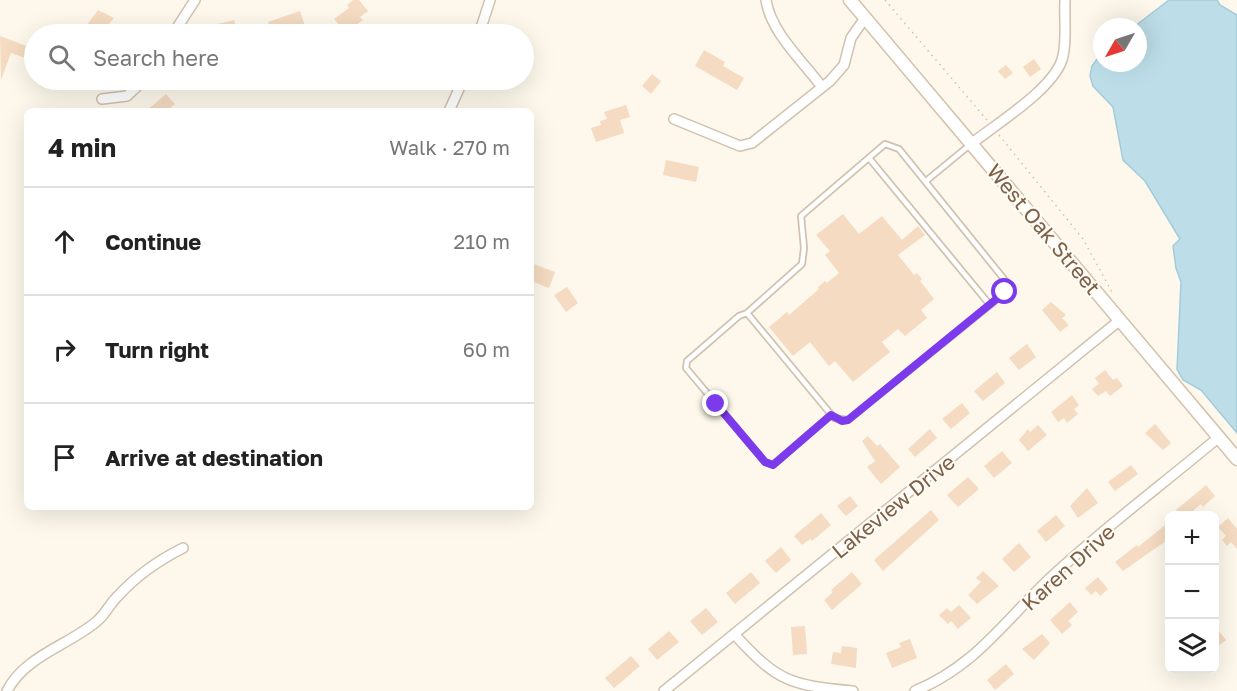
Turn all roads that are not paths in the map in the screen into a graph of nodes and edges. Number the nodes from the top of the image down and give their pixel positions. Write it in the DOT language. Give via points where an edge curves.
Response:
graph roads {
  1 [pos="195,0"];
  2 [pos="490,0"];
  3 [pos="766,0"];
  4 [pos="850,0"];
  5 [pos="1065,0"];
  6 [pos="864,18"];
  7 [pos="179,24"];
  8 [pos="482,24"];
  9 [pos="822,87"];
  10 [pos="133,90"];
  11 [pos="458,90"];
  12 [pos="102,99"];
  13 [pos="450,108"];
  14 [pos="674,119"];
  15 [pos="971,144"];
  16 [pos="869,158"];
  17 [pos="926,181"];
  18 [pos="990,305"];
  19 [pos="747,313"];
  20 [pos="1120,320"];
  21 [pos="831,415"];
  22 [pos="1219,437"];
  23 [pos="1237,459"];
  24 [pos="183,549"];
  25 [pos="735,635"];
  26 [pos="7,691"];
  27 [pos="664,691"];
  28 [pos="853,691"];
  29 [pos="915,691"];
  1 -- 7 [label="street"];
  2 -- 8 [label="street"];
  3 -- 9 [label="street" via="775,26"];
  4 -- 6 [label="main road, West Oak Street"];
  5 -- 15 [label="street" via="1064,54 1060,66 1050,80"];
  6 -- 9 [label="street" via="851,38 844,65"];
  6 -- 15 [label="main road, West Oak Street"];
  9 -- 14 [label="street" via="752,142 740,146"];
  10 -- 12 [label="street" via="127,96"];
  11 -- 13 [label="street"];
  15 -- 17 [label="lane"];
  15 -- 20 [label="main road, West Oak Street"];
  16 -- 17 [label="lane" via="885,144 892,145"];
  16 -- 18 [label="lane"];
  16 -- 19 [label="lane" via="801,216 802,264"];
  17 -- 18 [label="lane" via="1008,284"];
  18 -- 21 [label="lane" via="848,420"];
  19 -- 21 [label="lane"];
  19 -- 21 [label="lane" via="687,360 686,368 765,462 773,465"];
  20 -- 22 [label="main road, West Oak Street"];
  20 -- 25 [label="street, Lakeview Drive"];
  22 -- 23 [label="main road, West Oak Street"];
  22 -- 29 [label="street, Karen Drive" via="1048,580 972,659 938,682"];
  24 -- 26 [label="street" via="158,561 135,579 96,622 14,676"];
  25 -- 27 [label="street, Lakeview Drive"];
  25 -- 28 [label="street" via="761,664 780,676 804,686"];
}
